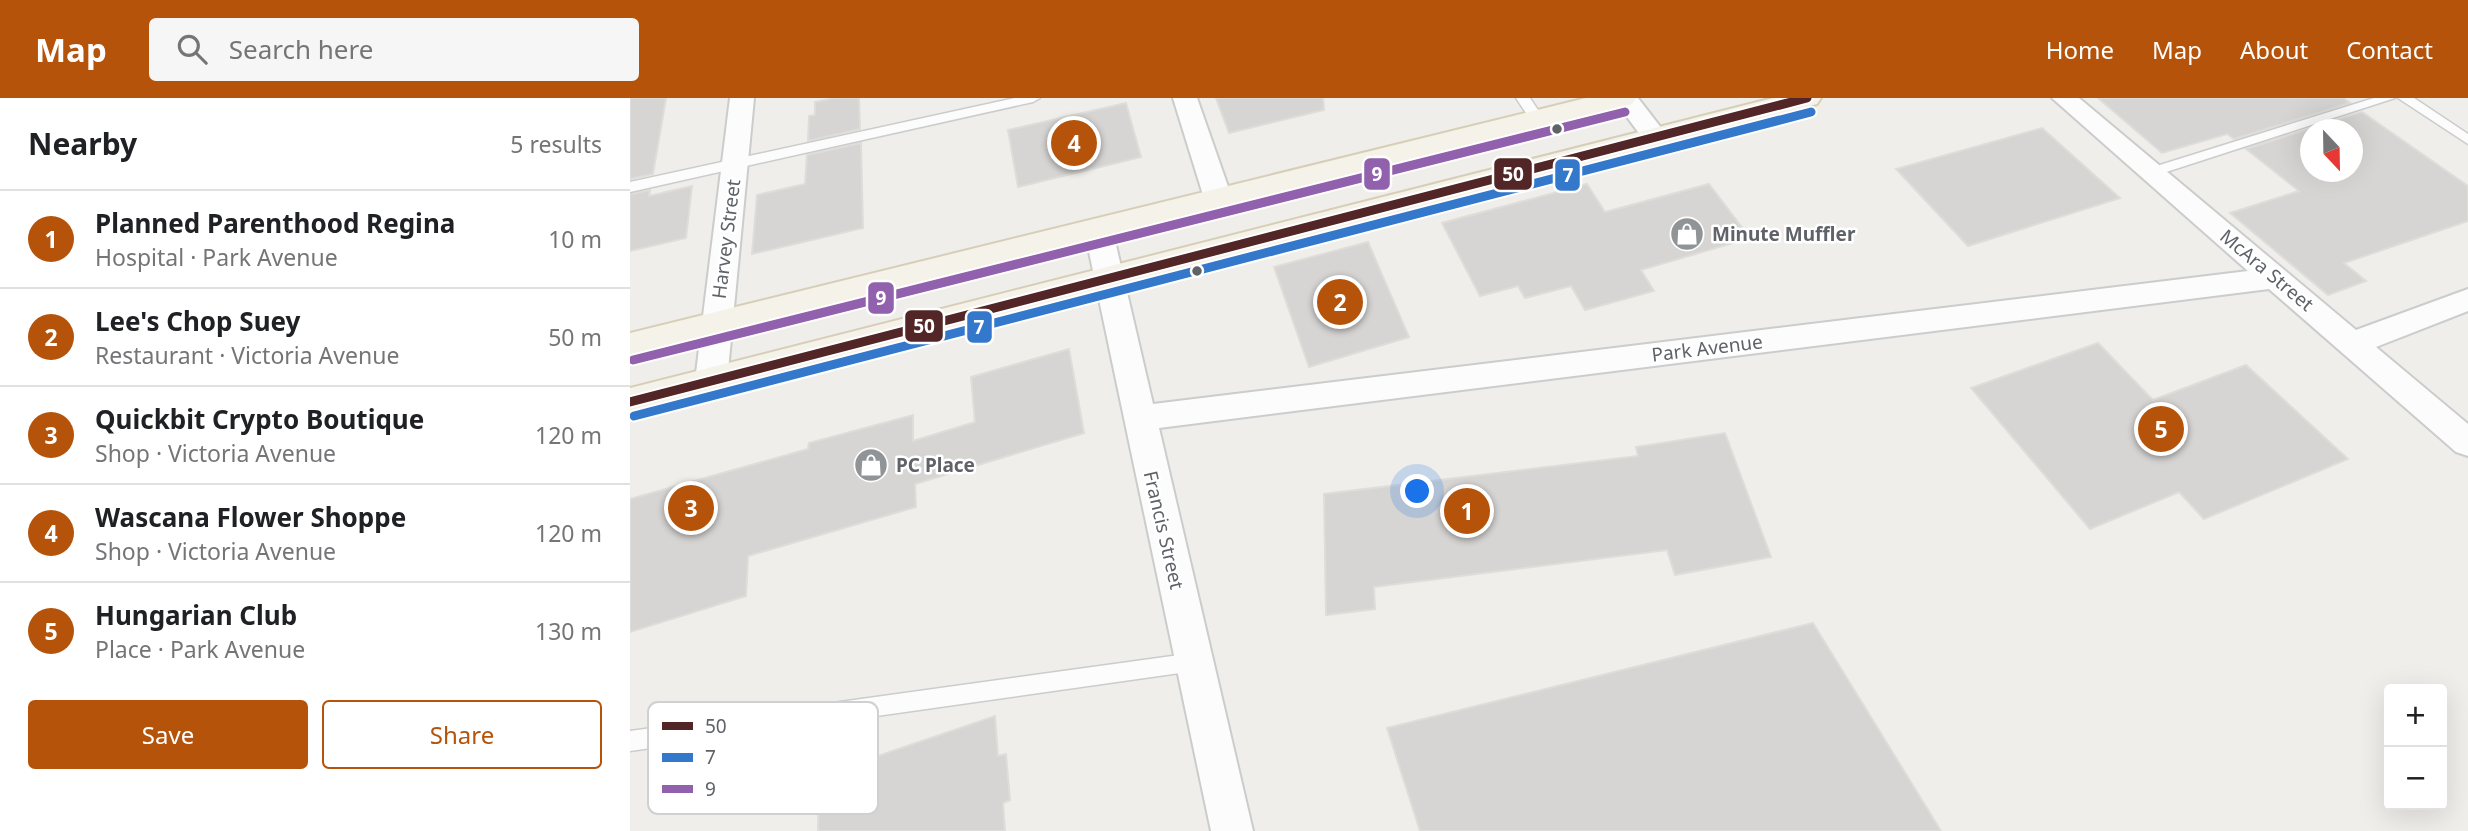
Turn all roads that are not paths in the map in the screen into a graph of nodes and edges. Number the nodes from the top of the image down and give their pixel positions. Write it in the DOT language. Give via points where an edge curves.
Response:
graph roads {
  1 [pos="742,98"];
  2 [pos="958,98"];
  3 [pos="1033,98"];
  4 [pos="1185,98"];
  5 [pos="1624,98"];
  6 [pos="1807,98"];
  7 [pos="2064,98"];
  8 [pos="2388,98"];
  9 [pos="2406,98"];
  10 [pos="1530,109"];
  11 [pos="960,114"];
  12 [pos="1656,138"];
  13 [pos="2468,140"];
  14 [pos="734,165"];
  15 [pos="2152,172"];
  16 [pos="630,187"];
  17 [pos="1218,198"];
  18 [pos="1098,228"];
  19 [pos="2276,278"];
  20 [pos="1109,279"];
  21 [pos="2468,300"];
  22 [pos="716,325"];
  23 [pos="2353,343"];
  24 [pos="630,346"];
  25 [pos="711,381"];
  26 [pos="630,402"];
  27 [pos="1139,418"];
  28 [pos="2468,443"];
  29 [pos="1194,663"];
  30 [pos="878,707"];
  31 [pos="648,739"];
  32 [pos="630,741"];
  33 [pos="1232,831"];
  1 -- 14 [label="street, Harvey Street"];
  2 -- 11 [label="lane"];
  3 -- 11 [label="lane"];
  4 -- 17 [label="street"];
  5 -- 10 [label="main road"];
  5 -- 12 [label="street"];
  6 -- 12 [label="main road"];
  7 -- 15 [label="street, McAra Street"];
  8 -- 15 [label="lane"];
  9 -- 13 [label="lane"];
  10 -- 17 [label="main road"];
  11 -- 14 [label="lane"];
  12 -- 20 [label="main road"];
  14 -- 16 [label="lane"];
  14 -- 22 [label="street, Harvey Street"];
  15 -- 19 [label="street, McAra Street"];
  17 -- 18 [label="main road"];
  18 -- 20 [label="street, Francis Street"];
  18 -- 22 [label="main road"];
  19 -- 23 [label="street, McAra Street"];
  19 -- 27 [label="street, Park Avenue"];
  20 -- 25 [label="main road"];
  20 -- 27 [label="street, Francis Street"];
  21 -- 23 [label="street"];
  22 -- 24 [label="main road"];
  22 -- 25 [label="street, Harvey Street"];
  23 -- 28 [label="street, McAra Street"];
  25 -- 26 [label="main road"];
  27 -- 29 [label="street, Francis Street"];
  29 -- 30 [label="lane"];
  29 -- 33 [label="street, Francis Street"];
  31 -- 32 [label="lane"];
}
